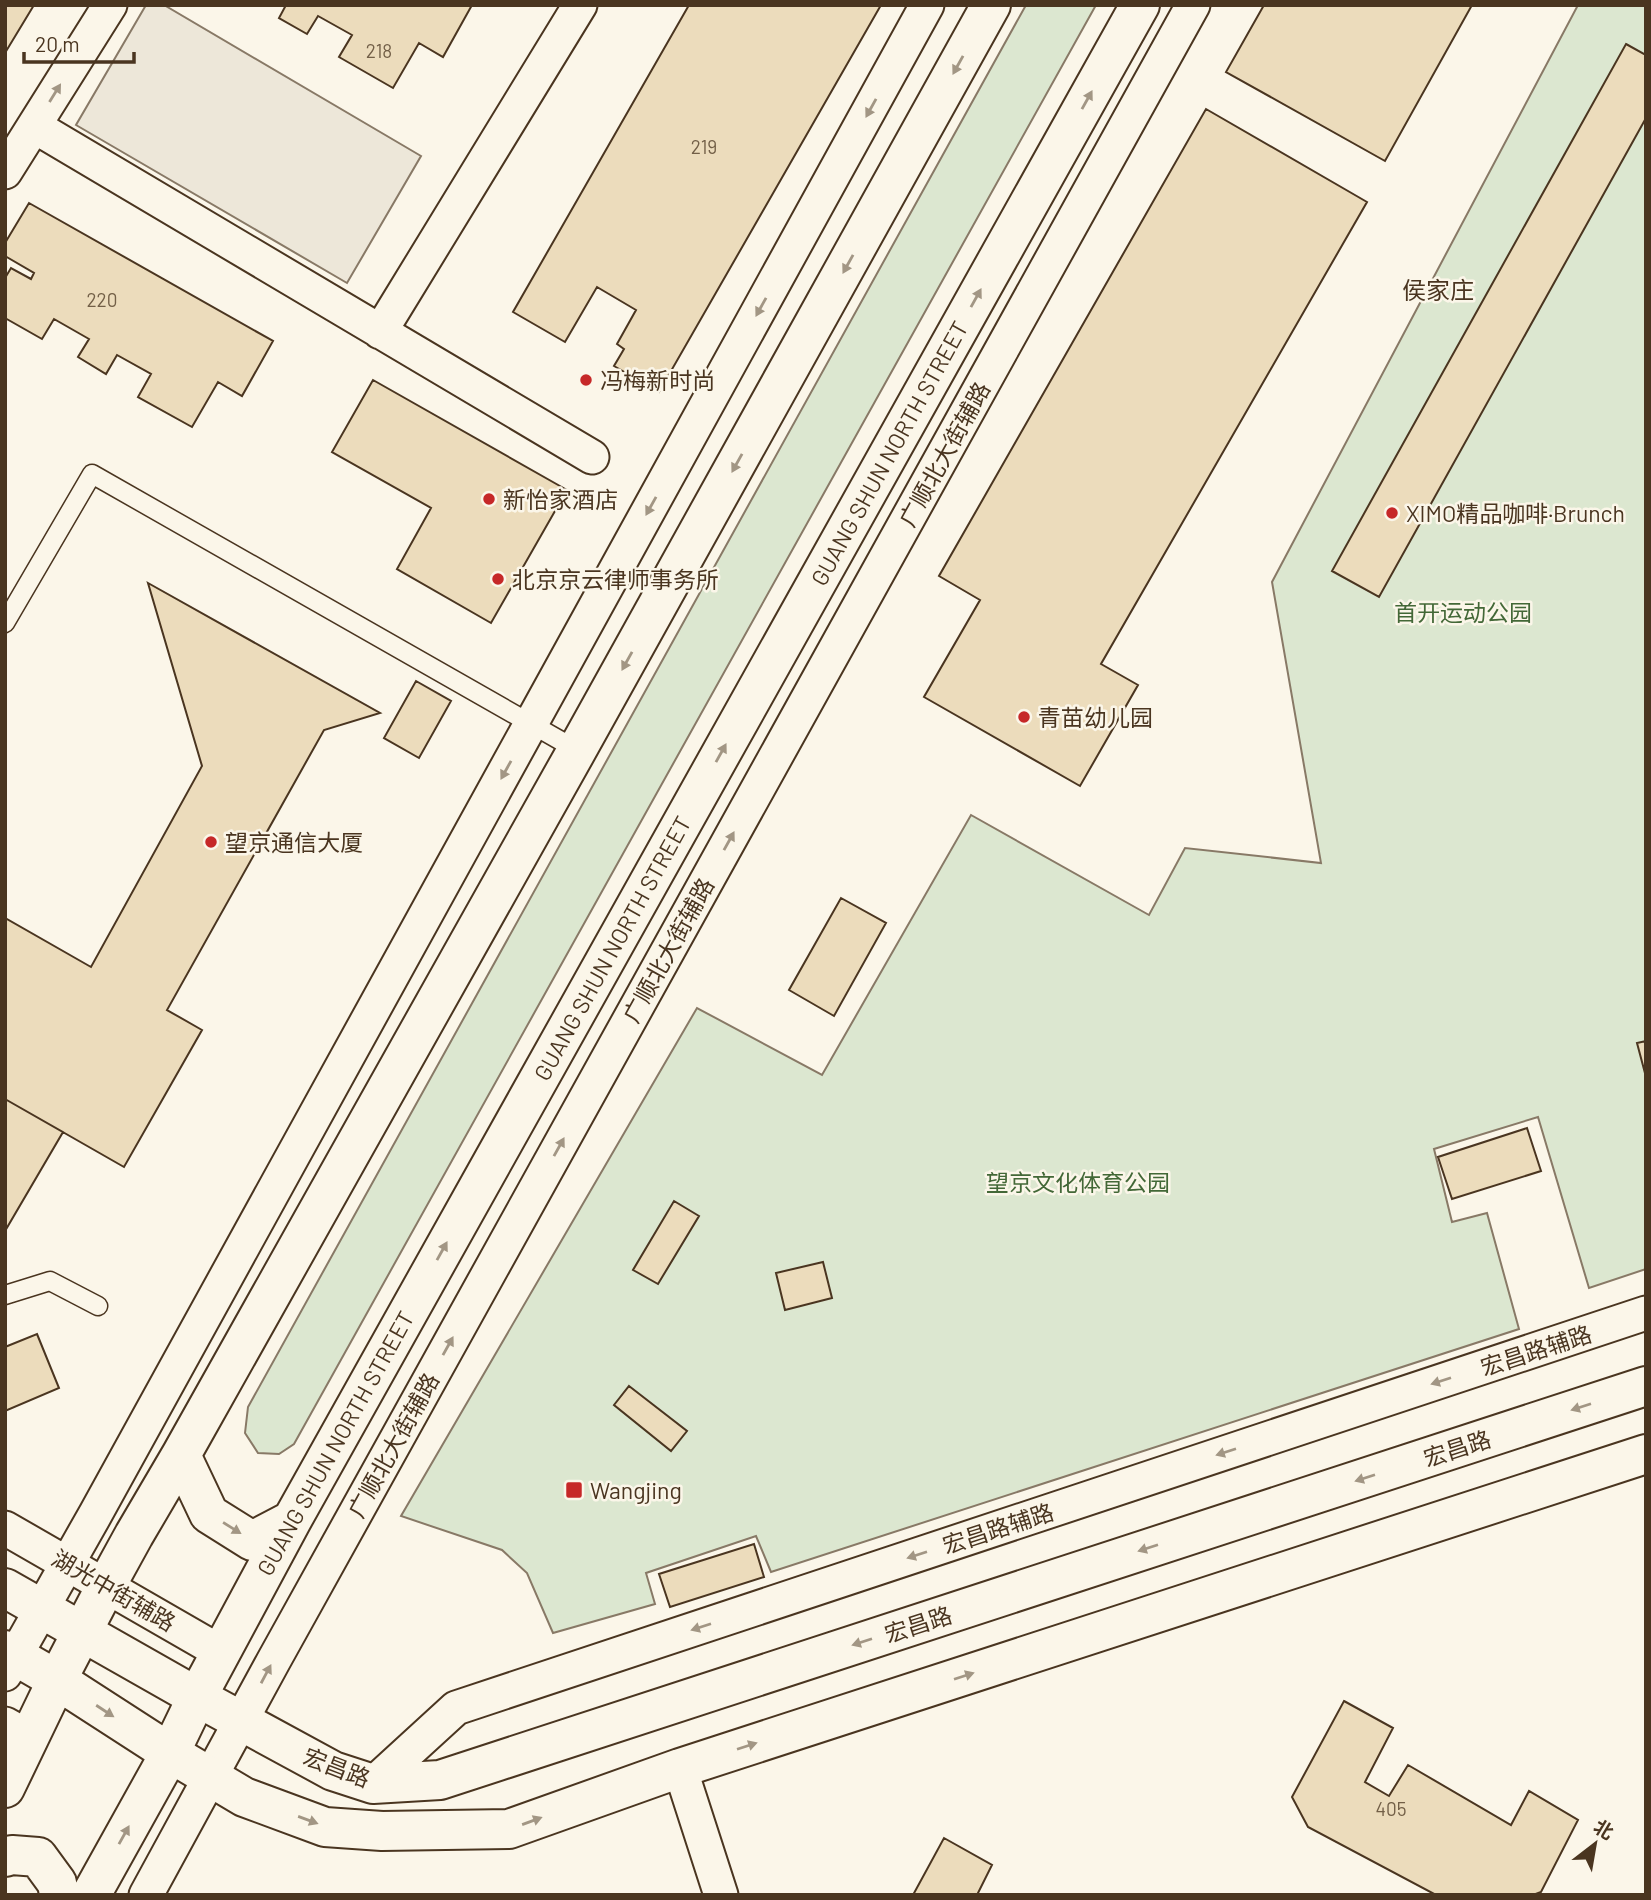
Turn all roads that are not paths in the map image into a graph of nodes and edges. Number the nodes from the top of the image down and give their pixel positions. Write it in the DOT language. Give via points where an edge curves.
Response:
graph roads {
  1 [pos="110,5"];
  2 [pos="580,5"];
  3 [pos="927,5"];
  4 [pos="991,5"];
  5 [pos="1140,5"];
  6 [pos="1192,5"];
  7 [pos="34,126"];
  8 [pos="5,172"];
  9 [pos="380,332"];
  10 [pos="592,457"];
  11 [pos="5,623"];
  12 [pos="531,723"];
  13 [pos="577,750"];
  14 [pos="5,1295"];
  15 [pos="98,1306"];
  16 [pos="1646,1313"];
  17 [pos="1646,1386"];
  18 [pos="1646,1454"];
  19 [pos="181,1455"];
  20 [pos="292,1520"];
  21 [pos="5,1528"];
  22 [pos="68,1564"];
  23 [pos="106,1586"];
  24 [pos="5,1588"];
  25 [pos="42,1609"];
  26 [pos="83,1633"];
  27 [pos="222,1653"];
  28 [pos="9,1660"];
  29 [pos="57,1680"];
  30 [pos="197,1698"];
  31 [pos="241,1721"];
  32 [pos="17,1731"];
  33 [pos="170,1753"];
  34 [pos="680,1768"];
  35 [pos="211,1777"];
  36 [pos="373,1784"];
  37 [pos="5,1788"];
  38 [pos="5,1857"];
  39 [pos="59,1895"];
  40 [pos="91,1895"];
  41 [pos="146,1895"];
  42 [pos="721,1895"];
  7 -- 1 [label="street, one-way"];
  2 -- 9 [label="street"];
  3 -- 12 [label="street, one-way"];
  4 -- 13 [label="main road, one-way"];
  20 -- 5 [label="main road, GUANG SHUN NORTH STREET, one-way"];
  31 -- 6 [label="street, 广顺北大街辅路, one-way"];
  7 -- 8 [label="street"];
  7 -- 9 [label="street"];
  9 -- 10 [label="street"];
  11 -- 12 [label="lane" via="92,474"];
  12 -- 13 [label="lane"];
  12 -- 22 [label="street, one-way"];
  13 -- 19 [label="main road"];
  14 -- 15 [label="lane" via="50,1281"];
  16 -- 36 [label="street, 宏昌路辅路, one-way" via="456,1708"];
  17 -- 36 [label="main road, 宏昌路, one-way" via="440,1780"];
  34 -- 18 [label="main road, one-way"];
  19 -- 20 [label="main road, one-way" via="209,1514 252,1541"];
  19 -- 23 [label="main road"];
  20 -- 27 [label="main road, GUANG SHUN NORTH STREET"];
  21 -- 22 [label="street, 湖光中街辅路"];
  22 -- 23 [label="street, 湖光中街辅路"];
  22 -- 25 [label="street"];
  23 -- 26 [label="main road"];
  23 -- 27 [label="street, 湖光中街辅路"];
  24 -- 25 [label="main road, 宏昌路"];
  25 -- 26 [label="main road, 宏昌路"];
  25 -- 28 [label="street"];
  26 -- 29 [label="main road"];
  26 -- 30 [label="main road, 宏昌路"];
  27 -- 30 [label="main road, GUANG SHUN NORTH STREET"];
  28 -- 29 [label="main road"];
  29 -- 32 [label="main road"];
  29 -- 33 [label="main road, one-way"];
  30 -- 31 [label="main road, 宏昌路"];
  30 -- 33 [label="main road, GUANG SHUN NORTH STREET"];
  31 -- 35 [label="street, 广顺北大街辅路"];
  31 -- 36 [label="main road, 宏昌路" via="333,1771"];
  32 -- 37 [label="main road"];
  33 -- 35 [label="main road"];
  40 -- 33 [label="main road, GUANG SHUN NORTH STREET, one-way"];
  35 -- 34 [label="main road, one-way" via="244,1797 325,1827 509,1829"];
  34 -- 42 [label="street"];
  35 -- 41 [label="street, 广顺北大街辅路"];
  38 -- 39 [label="main road" via="38,1857 57,1883"];
}
